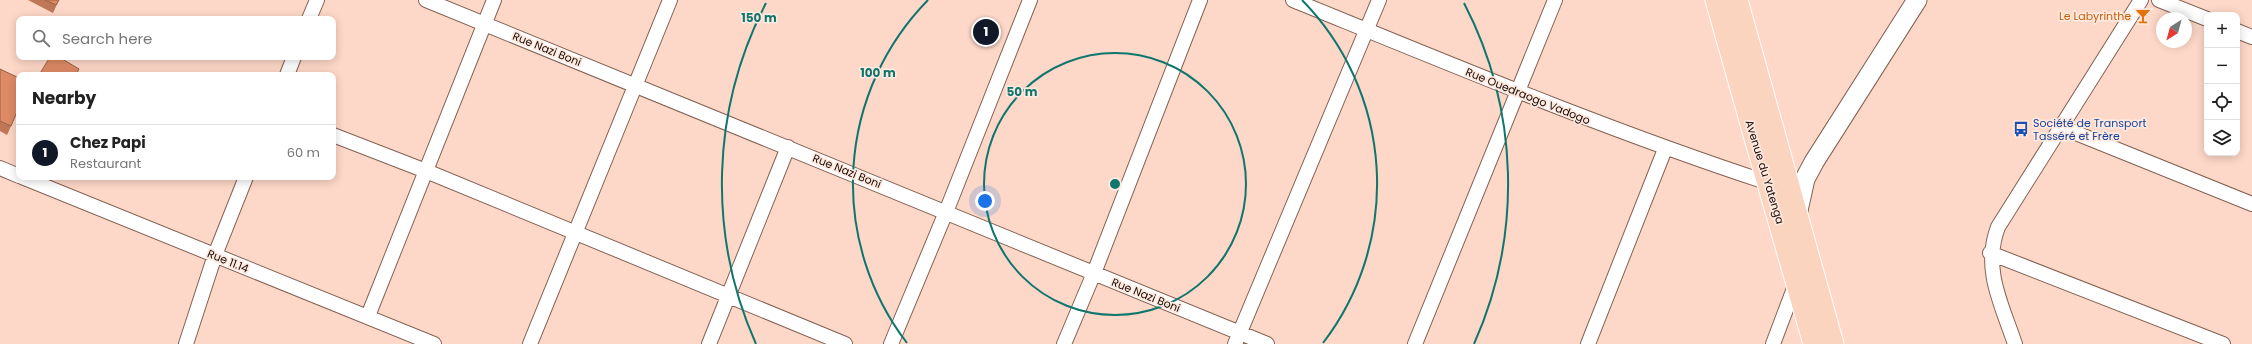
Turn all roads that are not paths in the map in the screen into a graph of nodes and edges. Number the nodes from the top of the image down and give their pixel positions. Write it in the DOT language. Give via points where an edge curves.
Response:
graph roads {
  1 [pos="317,0"];
  2 [pos="426,0"];
  3 [pos="494,0"];
  4 [pos="670,0"];
  5 [pos="1030,0"];
  6 [pos="1200,0"];
  7 [pos="1293,0"];
  8 [pos="1379,0"];
  9 [pos="1555,0"];
  10 [pos="1716,0"];
  11 [pos="1737,0"];
  12 [pos="1917,0"];
  13 [pos="2142,0"];
  14 [pos="2159,0"];
  15 [pos="310,16"];
  16 [pos="2204,18"];
  17 [pos="484,23"];
  18 [pos="1366,30"];
  19 [pos="2240,32"];
  20 [pos="2252,37"];
  21 [pos="293,60"];
  22 [pos="288,72"];
  23 [pos="635,86"];
  24 [pos="1517,92"];
  25 [pos="2061,127"];
  26 [pos="336,136"];
  27 [pos="788,147"];
  28 [pos="1665,149"];
  29 [pos="1781,155"];
  30 [pos="1814,162"];
  31 [pos="0,168"];
  32 [pos="426,171"];
  33 [pos="16,175"];
  34 [pos="29,180"];
  35 [pos="245,180"];
  36 [pos="1766,182"];
  37 [pos="2252,204"];
  38 [pos="946,212"];
  39 [pos="1797,215"];
  40 [pos="575,233"];
  41 [pos="1990,253"];
  42 [pos="215,256"];
  43 [pos="1094,273"];
  44 [pos="1796,283"];
  45 [pos="729,296"];
  46 [pos="368,316"];
  47 [pos="1238,338"];
  48 [pos="186,344"];
  49 [pos="434,344"];
  50 [pos="530,344"];
  51 [pos="709,344"];
  52 [pos="844,344"];
  53 [pos="891,344"];
  54 [pos="1064,344"];
  55 [pos="1267,344"];
  56 [pos="1415,344"];
  57 [pos="1588,344"];
  58 [pos="1773,344"];
  59 [pos="1814,344"];
  60 [pos="1833,344"];
  61 [pos="2015,344"];
  62 [pos="2223,344"];
  1 -- 15 [label="street"];
  2 -- 17 [label="street, Rue Nazi Boni"];
  3 -- 17 [label="street"];
  4 -- 23 [label="street"];
  5 -- 38 [label="street"];
  6 -- 43 [label="street"];
  7 -- 18 [label="street, Rue Ouedraogo Vadogo"];
  8 -- 18 [label="street"];
  9 -- 24 [label="street"];
  10 -- 36 [label="main road, Avenue du Yatenga"];
  11 -- 29 [label="main road, Avenue du Yatenga"];
  12 -- 30 [label="street"];
  13 -- 25 [label="street"];
  14 -- 16 [label="street"];
  17 -- 23 [label="street, Rue Nazi Boni"];
  17 -- 32 [label="street"];
  18 -- 24 [label="street, Rue Ouedraogo Vadogo"];
  18 -- 47 [label="street"];
  19 -- 20 [label="street"];
  21 -- 22 [label="street"];
  23 -- 27 [label="street, Rue Nazi Boni"];
  23 -- 40 [label="street"];
  24 -- 28 [label="street, Rue Ouedraogo Vadogo"];
  24 -- 56 [label="street"];
  25 -- 37 [label="street"];
  25 -- 41 [label="street" via="1998,227"];
  26 -- 32 [label="street"];
  27 -- 38 [label="street, Rue Nazi Boni"];
  27 -- 45 [label="street"];
  28 -- 36 [label="street, Rue Ouedraogo Vadogo"];
  28 -- 57 [label="street"];
  29 -- 30 [label="street" via="1796,169 1804,169"];
  29 -- 39 [label="main road, Avenue du Yatenga"];
  30 -- 39 [label="street" via="1806,179"];
  31 -- 33 [label="street"];
  32 -- 40 [label="street"];
  32 -- 46 [label="street"];
  34 -- 42 [label="street, Rue 11.14"];
  35 -- 42 [label="street"];
  36 -- 44 [label="main road, Avenue du Yatenga"];
  38 -- 43 [label="street, Rue Nazi Boni"];
  38 -- 53 [label="street"];
  39 -- 60 [label="main road, Avenue du Yatenga"];
  40 -- 45 [label="street"];
  40 -- 50 [label="street"];
  41 -- 61 [label="street" via="1993,279"];
  41 -- 62 [label="street"];
  42 -- 46 [label="street, Rue 11.14"];
  42 -- 48 [label="street"];
  43 -- 47 [label="street, Rue Nazi Boni"];
  43 -- 54 [label="street"];
  44 -- 58 [label="street"];
  44 -- 59 [label="main road, Avenue du Yatenga"];
  45 -- 51 [label="street"];
  45 -- 52 [label="street"];
  46 -- 49 [label="street, Rue 11.14"];
  47 -- 55 [label="street, Rue Nazi Boni"];
}
